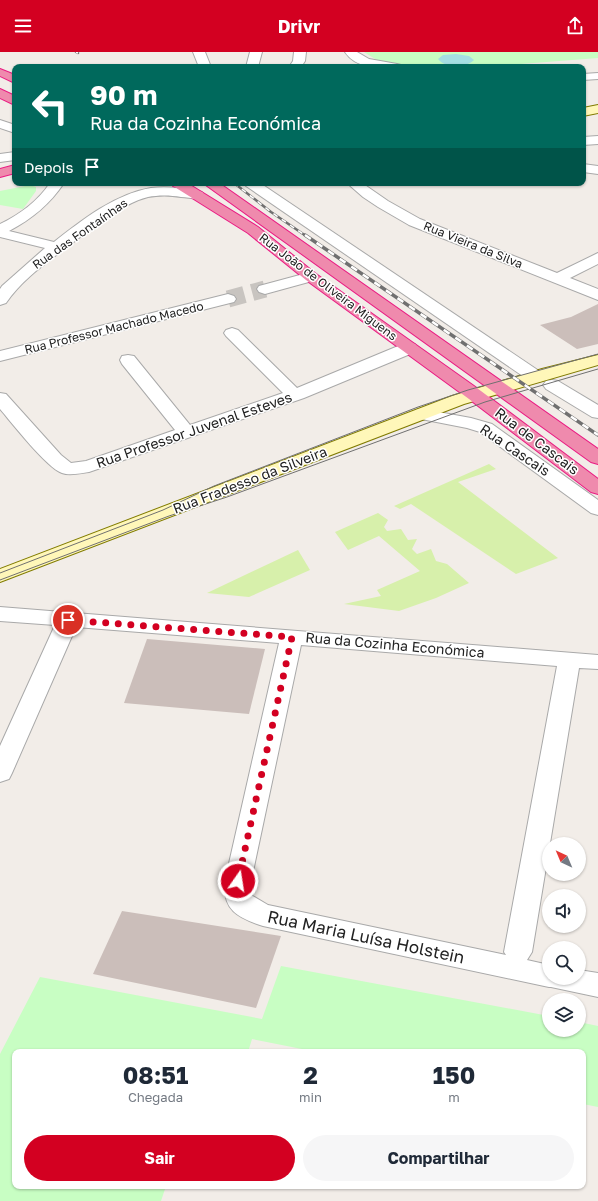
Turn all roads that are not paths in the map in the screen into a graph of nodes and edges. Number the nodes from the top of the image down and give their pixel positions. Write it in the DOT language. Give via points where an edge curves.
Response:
graph roads {
  1 [pos="199,52"];
  2 [pos="256,52"];
  3 [pos="300,52"];
  4 [pos="351,52"];
  5 [pos="203,64"];
  6 [pos="253,64"];
  7 [pos="298,64"];
  8 [pos="372,64"];
  9 [pos="5,75"];
  10 [pos="598,76"];
  11 [pos="586,77"];
  12 [pos="12,85"];
  13 [pos="0,94"];
  14 [pos="12,100"];
  15 [pos="598,140"];
  16 [pos="586,141"];
  17 [pos="8,160"];
  18 [pos="586,168"];
  19 [pos="598,170"];
  20 [pos="0,173"];
  21 [pos="12,182"];
  22 [pos="0,185"];
  23 [pos="56,186"];
  24 [pos="183,186"];
  25 [pos="214,186"];
  26 [pos="255,186"];
  27 [pos="358,186"];
  28 [pos="197,195"];
  29 [pos="0,232"];
  30 [pos="58,247"];
  31 [pos="598,258"];
  32 [pos="311,277"];
  33 [pos="558,278"];
  34 [pos="265,289"];
  35 [pos="598,295"];
  36 [pos="228,299"];
  37 [pos="0,300"];
  38 [pos="232,333"];
  39 [pos="409,348"];
  40 [pos="0,356"];
  41 [pos="128,360"];
  42 [pos="598,360"];
  43 [pos="536,377"];
  44 [pos="552,385"];
  45 [pos="500,388"];
  46 [pos="294,395"];
  47 [pos="476,395"];
  48 [pos="0,398"];
  49 [pos="598,412"];
  50 [pos="422,414"];
  51 [pos="186,432"];
  52 [pos="598,458"];
  53 [pos="598,488"];
  54 [pos="598,509"];
  55 [pos="0,576"];
  56 [pos="0,614"];
  57 [pos="68,620"];
  58 [pos="292,637"];
  59 [pos="569,660"];
  60 [pos="598,662"];
  61 [pos="0,773"];
  62 [pos="518,952"];
  63 [pos="542,975"];
  64 [pos="586,983"];
  65 [pos="598,985"];
  1 -- 5 [label="street"];
  2 -- 6 [label="street"];
  3 -- 7 [label="street"];
  4 -- 8 [label="street" via="356,58"];
  9 -- 12 [label="highway"];
  10 -- 11 [label="street"];
  13 -- 14 [label="highway"];
  15 -- 16 [label="street"];
  17 -- 20 [label="highway"];
  18 -- 19 [label="street"];
  21 -- 22 [label="highway"];
  23 -- 29 [label="street" via="37,205"];
  24 -- 28 [label="highway, Rua João de Oliveira Miguens"];
  25 -- 45 [label="highway, Rua João de Oliveira Miguens"];
  26 -- 43 [label="street"];
  27 -- 33 [label="street, Rua Vieira da Silva" via="429,229"];
  28 -- 30 [label="street, Rua das Fontaínhas" via="169,190 138,195 120,202"];
  28 -- 32 [label="highway, Rua João de Oliveira Miguens" via="253,230"];
  29 -- 30 [label="street"];
  30 -- 37 [label="street, Rua das Fontaínhas" via="12,284"];
  31 -- 33 [label="street"];
  32 -- 34 [label="street"];
  32 -- 39 [label="highway, Rua João de Oliveira Miguens"];
  33 -- 35 [label="street, Rua Vieira da Silva"];
  36 -- 40 [label="street, Rua Professor Machado Macedo"];
  38 -- 46 [label="street"];
  39 -- 46 [label="street, Rua Professor Juvenal Esteves"];
  39 -- 47 [label="highway, Rua João de Oliveira Miguens"];
  41 -- 51 [label="street"];
  42 -- 43 [label="main road, Rua Fradesso da Silveira"];
  43 -- 45 [label="main road, Rua Fradesso da Silveira"];
  44 -- 49 [label="street"];
  45 -- 47 [label="main road, Rua Fradesso da Silveira"];
  45 -- 52 [label="highway, Rua de Cascais"];
  46 -- 51 [label="street, Rua Professor Juvenal Esteves"];
  47 -- 50 [label="main road, Rua Fradesso da Silveira"];
  47 -- 53 [label="highway, Rua de Cascais"];
  48 -- 51 [label="street, Rua Professor Juvenal Esteves" via="54,459 67,469 89,466"];
  50 -- 54 [label="street, Rua Cascais" via="486,428"];
  50 -- 55 [label="main road, Rua Fradesso da Silveira"];
  56 -- 57 [label="street, Rua da Cozinha Económica"];
  57 -- 58 [label="street, Rua da Cozinha Económica"];
  57 -- 61 [label="street"];
  58 -- 59 [label="street, Rua da Cozinha Económica"];
  58 -- 63 [label="street, Rua Maria Luísa Holstein" via="238,881 237,894 241,902 263,915"];
  59 -- 60 [label="street, Rua da Cozinha Económica"];
  59 -- 62 [label="street"];
  64 -- 65 [label="street"];
}
